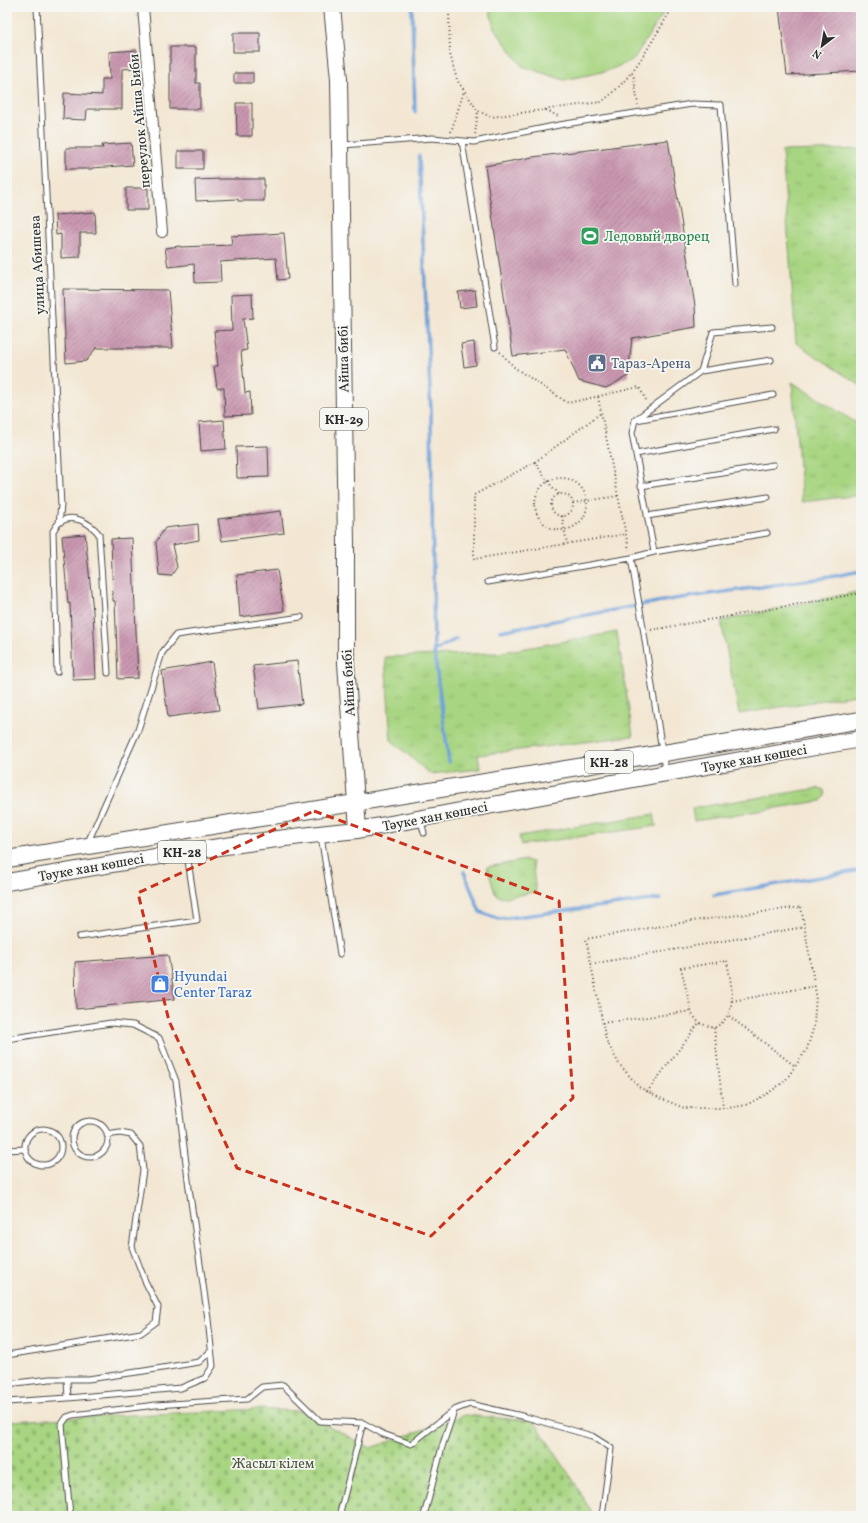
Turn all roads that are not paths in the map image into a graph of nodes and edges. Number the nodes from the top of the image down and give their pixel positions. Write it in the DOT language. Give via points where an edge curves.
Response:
graph roads {
  1 [pos="37,7"];
  2 [pos="143,7"];
  3 [pos="332,7"];
  4 [pos="462,141"];
  5 [pos="340,145"];
  6 [pos="162,232"];
  7 [pos="734,284"];
  8 [pos="772,327"];
  9 [pos="496,347"];
  10 [pos="771,360"];
  11 [pos="701,371"];
  12 [pos="773,395"];
  13 [pos="635,420"];
  14 [pos="774,430"];
  15 [pos="636,454"];
  16 [pos="773,465"];
  17 [pos="642,486"];
  18 [pos="768,497"];
  19 [pos="647,516"];
  20 [pos="59,523"];
  21 [pos="767,533"];
  22 [pos="654,552"];
  23 [pos="631,558"];
  24 [pos="488,582"];
  25 [pos="300,617"];
  26 [pos="57,672"];
  27 [pos="108,673"];
  28 [pos="861,720"];
  29 [pos="861,740"];
  30 [pos="662,754"];
  31 [pos="665,773"];
  32 [pos="356,804"];
  33 [pos="358,830"];
  34 [pos="321,834"];
  35 [pos="86,847"];
  36 [pos="186,852"];
  37 [pos="7,859"];
  38 [pos="7,882"];
  39 [pos="79,937"];
  40 [pos="340,954"];
  41 [pos="7,1039"];
  42 [pos="107,1135"];
  43 [pos="72,1143"];
  44 [pos="61,1146"];
  45 [pos="24,1149"];
  46 [pos="7,1150"];
  47 [pos="211,1351"];
  48 [pos="7,1354"];
  49 [pos="67,1379"];
  50 [pos="8,1384"];
  51 [pos="68,1398"];
  52 [pos="7,1402"];
  53 [pos="454,1410"];
  54 [pos="363,1423"];
  55 [pos="70,1516"];
  56 [pos="339,1516"];
  57 [pos="424,1516"];
  58 [pos="602,1516"];
  1 -- 20 [label="lane, улица Абишева" via="61,506"];
  2 -- 6 [label="street, переулок Айша Биби"];
  3 -- 5 [label="main road, Айша бибі / КН-29" via="339,79"];
  4 -- 5 [label="lane" via="432,138"];
  4 -- 7 [label="lane" via="474,142 559,125 692,104 721,105"];
  4 -- 9 [label="lane"];
  5 -- 32 [label="main road, Айша бибі / КН-29" via="346,663"];
  8 -- 11 [label="lane" via="713,332"];
  10 -- 11 [label="lane"];
  11 -- 13 [label="lane"];
  12 -- 13 [label="lane"];
  13 -- 15 [label="lane" via="632,433"];
  14 -- 15 [label="lane"];
  15 -- 17 [label="lane"];
  16 -- 17 [label="lane"];
  17 -- 19 [label="lane"];
  18 -- 19 [label="lane"];
  19 -- 22 [label="lane"];
  20 -- 26 [label="lane, улица Абишева" via="53,531"];
  20 -- 27 [label="lane" via="71,518 84,521 98,534"];
  21 -- 22 [label="lane"];
  22 -- 23 [label="lane"];
  23 -- 24 [label="lane"];
  23 -- 30 [label="lane"];
  25 -- 35 [label="lane" via="176,635 162,653 138,730"];
  28 -- 30 [label="main road, Тәуке хан көшесі / КН-28"];
  29 -- 31 [label="main road, Тәуке хан көшесі / КН-28"];
  30 -- 31 [label="lane"];
  30 -- 32 [label="main road, Тәуке хан көшесі / КН-28"];
  31 -- 33 [label="main road, Тәуке хан көшесі / КН-28" via="422,826"];
  32 -- 33 [label="main road, Айша бибі / КН-29"];
  32 -- 35 [label="main road, Тәуке хан көшесі / КН-28"];
  33 -- 34 [label="main road, Тәуке хан көшесі / КН-28"];
  34 -- 36 [label="main road, Тәуке хан көшесі / КН-28"];
  34 -- 40 [label="lane"];
  35 -- 37 [label="main road, Тәуке хан көшесі / КН-28"];
  36 -- 38 [label="main road, Тәуке хан көшесі / КН-28"];
  36 -- 39 [label="lane" via="197,920"];
  41 -- 47 [label="lane" via="111,1023 133,1025 158,1038 176,1081"];
  42 -- 43 [label="lane" via="105,1129 95,1122 84,1122 72,1134"];
  42 -- 43 [label="lane" via="106,1147 92,1157 80,1154"];
  42 -- 48 [label="lane" via="131,1135 140,1146 142,1170 132,1247 158,1307 156,1322 141,1333"];
  43 -- 44 [label="lane"];
  44 -- 45 [label="lane" via="60,1154 52,1163 46,1165 30,1160"];
  44 -- 45 [label="lane" via="59,1137 54,1132 43,1128 31,1132"];
  45 -- 46 [label="lane"];
  47 -- 49 [label="lane" via="199,1362 88,1379"];
  47 -- 51 [label="lane" via="213,1366 205,1378 180,1388"];
  49 -- 50 [label="lane"];
  49 -- 51 [label="lane"];
  51 -- 52 [label="lane"];
  53 -- 54 [label="lane" via="411,1444 383,1434"];
  53 -- 57 [label="lane"];
  53 -- 58 [label="lane" via="470,1404 526,1417 592,1436 611,1448"];
  54 -- 55 [label="lane" via="320,1421 283,1385 262,1387 246,1399 156,1405 73,1415 67,1417 62,1424"];
  54 -- 56 [label="lane"];
}
